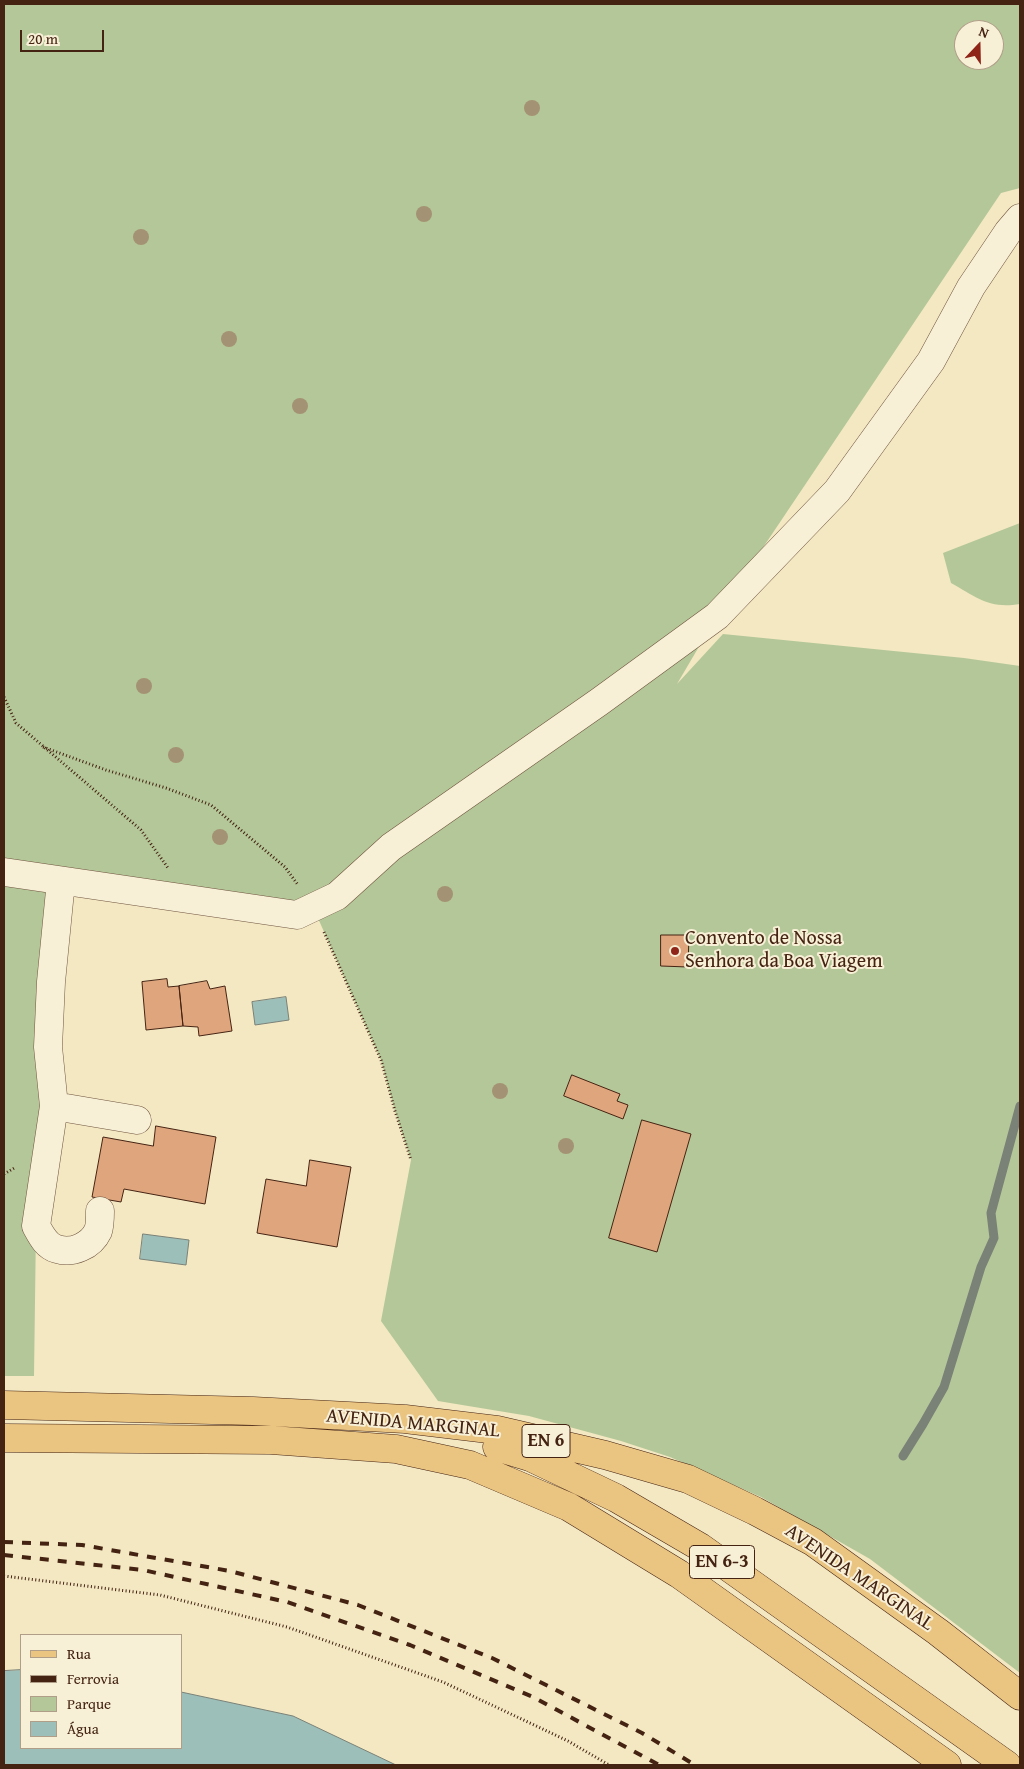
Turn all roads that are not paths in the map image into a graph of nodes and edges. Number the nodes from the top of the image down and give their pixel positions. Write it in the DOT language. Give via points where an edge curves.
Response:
graph roads {
  1 [pos="1020,218"];
  2 [pos="4,872"];
  3 [pos="62,880"];
  4 [pos="54,1106"];
  5 [pos="137,1120"];
  6 [pos="100,1211"];
  7 [pos="4,1406"];
  8 [pos="405,1419"];
  9 [pos="4,1438"];
  10 [pos="1020,1696"];
  11 [pos="947,1765"];
  12 [pos="1007,1765"];
  1 -- 3 [label="street" via="971,287 931,361 836,491 717,616 391,847 337,896 296,915"];
  2 -- 3 [label="street"];
  3 -- 4 [label="street" via="48,1047"];
  4 -- 5 [label="street"];
  4 -- 6 [label="street" via="36,1226 42,1238 56,1249 72,1250 87,1245 98,1231"];
  7 -- 8 [label="main road, AVENIDA MARGINAL / EN 6" via="252,1411"];
  8 -- 10 [label="main road, AVENIDA MARGINAL / EN 6" via="496,1430 605,1455 688,1479 813,1542"];
  8 -- 12 [label="main road, EN 6-3" via="530,1457 616,1498 700,1547"];
  9 -- 11 [label="main road, AVENIDA MARGINAL / EN 6" via="271,1440 396,1449 470,1465 569,1507 679,1574"];
}
